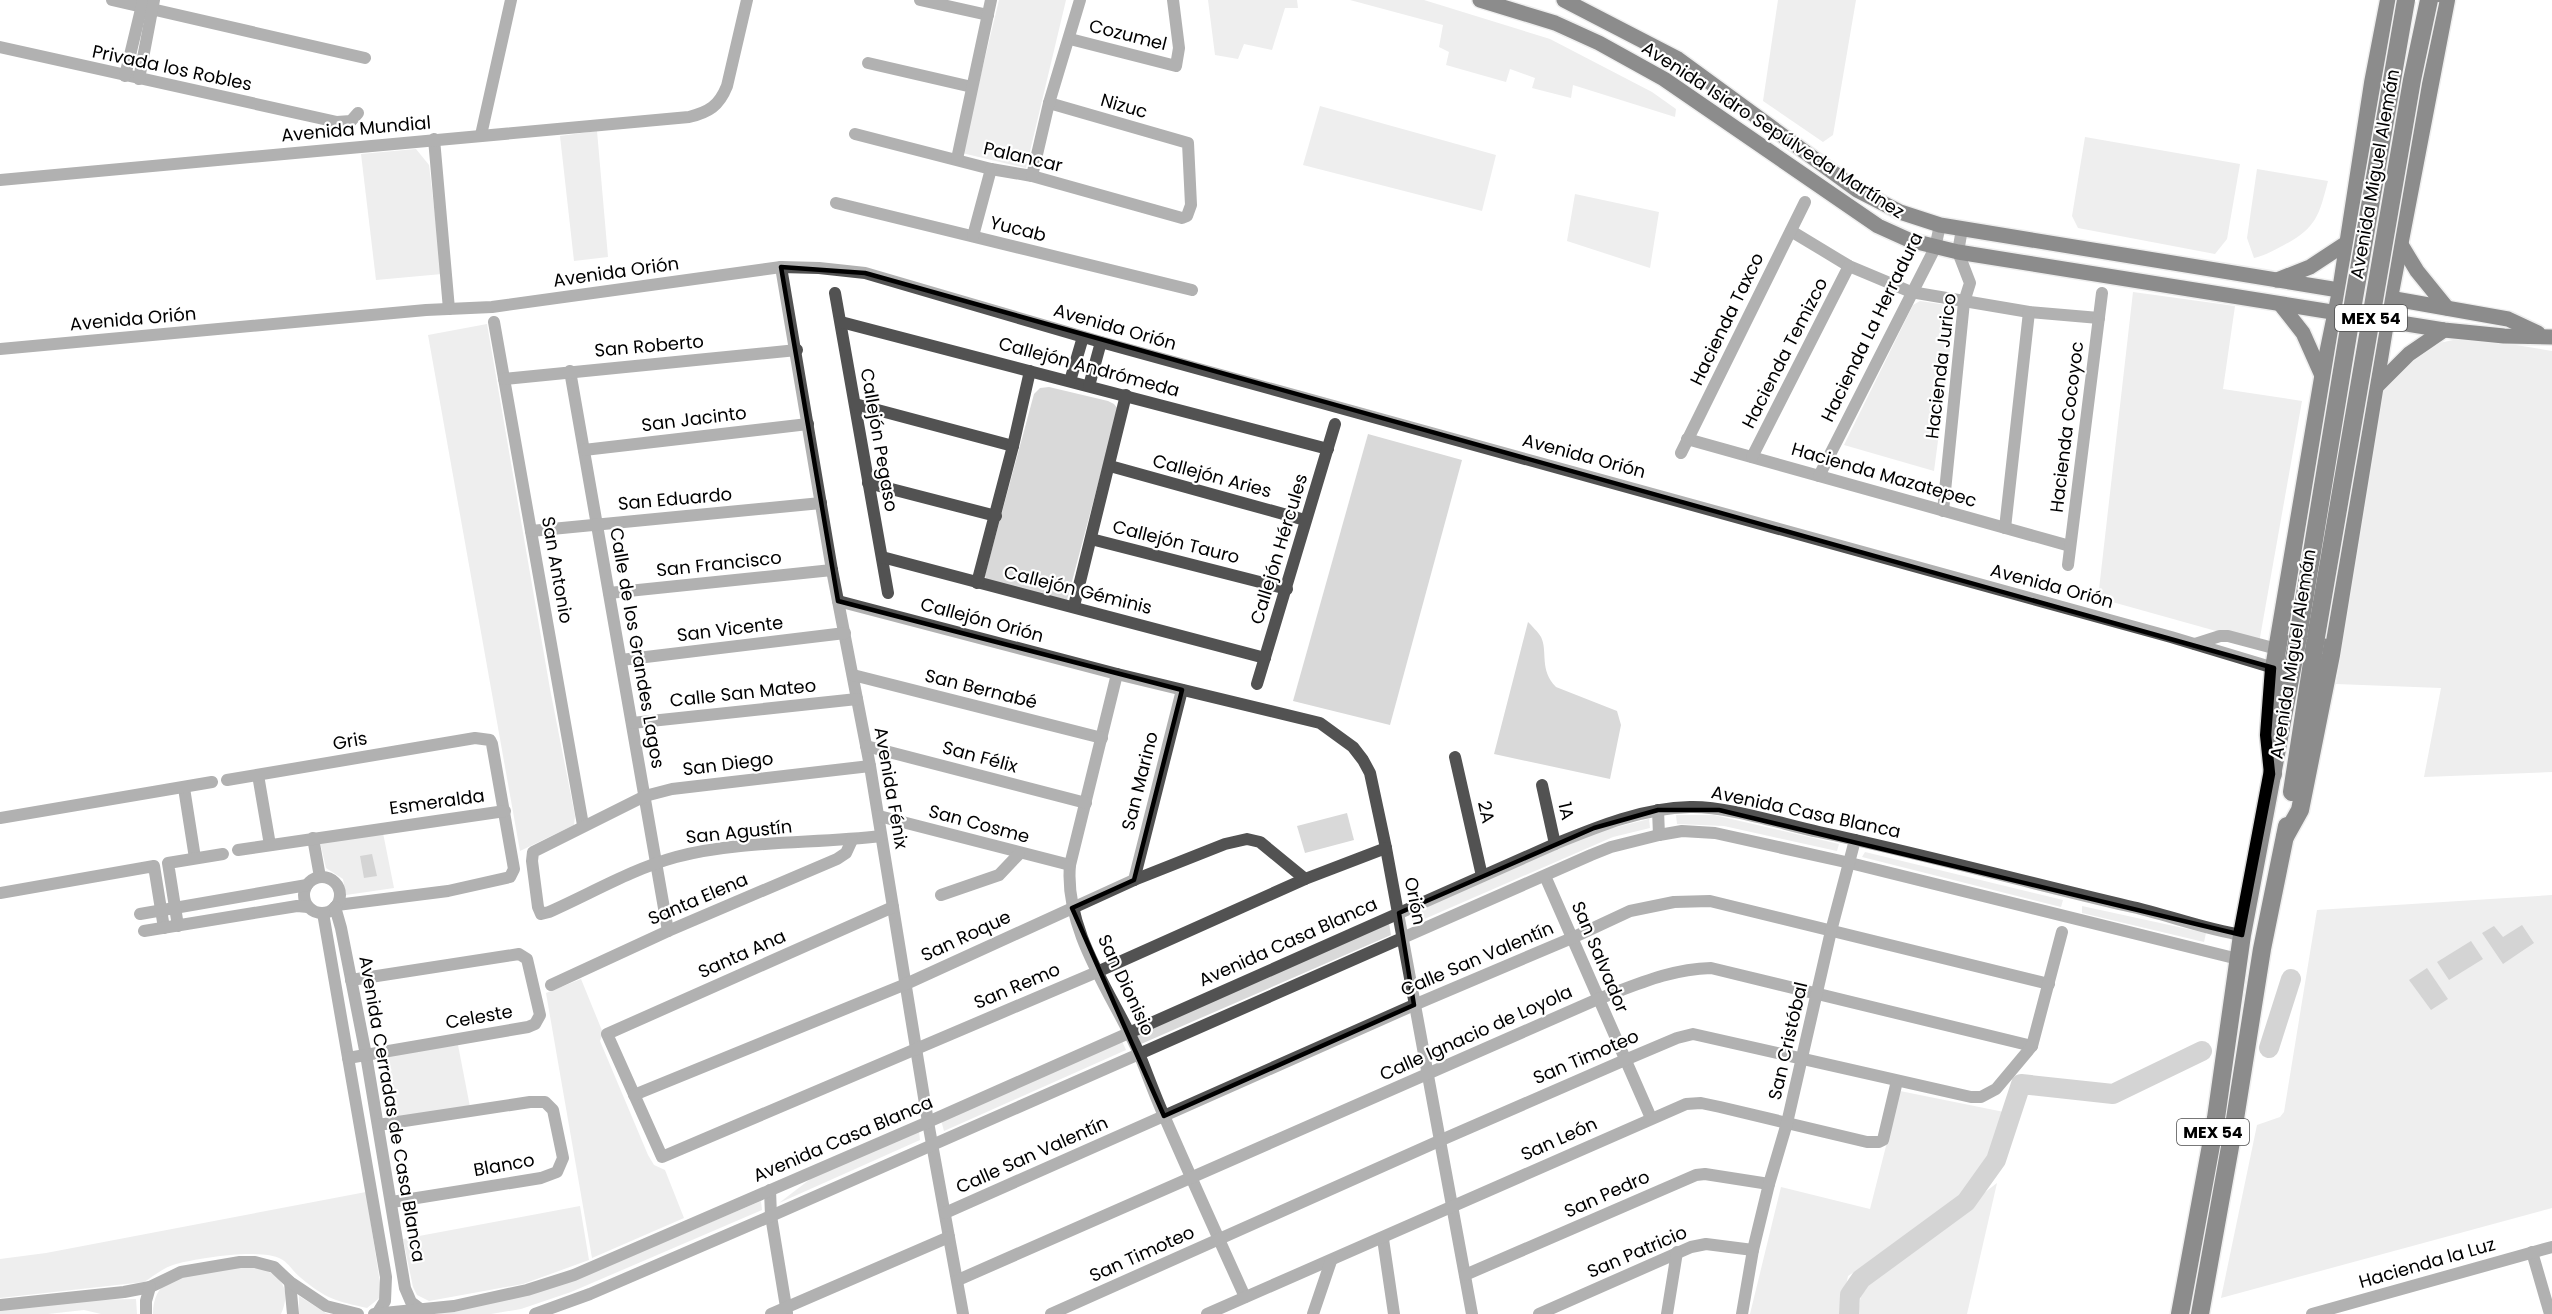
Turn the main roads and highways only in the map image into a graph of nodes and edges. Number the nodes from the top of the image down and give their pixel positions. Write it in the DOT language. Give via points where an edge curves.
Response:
graph roads {
  1 [pos="1480,0"];
  2 [pos="1564,0"];
  3 [pos="2389,0"];
  4 [pos="2406,0"];
  5 [pos="2428,0"];
  6 [pos="2446,0"];
  7 [pos="2354,211"];
  8 [pos="2404,222"];
  9 [pos="2348,242"];
  10 [pos="2400,243"];
  11 [pos="2277,280"];
  12 [pos="2341,291"];
  13 [pos="2389,298"];
  14 [pos="2281,304"];
  15 [pos="2446,308"];
  16 [pos="2336,314"];
  17 [pos="2386,320"];
  18 [pos="2444,330"];
  19 [pos="2547,337"];
  20 [pos="2325,369"];
  21 [pos="2376,370"];
  22 [pos="2374,389"];
  23 [pos="2273,774"];
  24 [pos="2285,837"];
  25 [pos="2180,1314"];
  26 [pos="2200,1314"];
  1 -- 14 [label="main road, Avenida Isidro Sepúlveda Martínez" via="1555,23 1618,53 1664,79 1878,226 1909,240 1958,252"];
  2 -- 11 [label="main road, Avenida Isidro Sepúlveda Martínez" via="1678,58 1857,190 1900,212 1962,229"];
  3 -- 7 [label="highway"];
  4 -- 23 [label="highway, Avenida Miguel Alemán / MEX 54, bridge"];
  5 -- 24 [label="highway, Avenida Miguel Alemán / MEX 54, bridge" via="2316,637"];
  6 -- 8 [label="highway"];
  7 -- 8 [label="highway" via="2361,221 2373,226"];
  7 -- 9 [label="highway"];
  8 -- 10 [label="highway"];
  9 -- 11 [label="main road" via="2310,267"];
  9 -- 12 [label="highway"];
  10 -- 13 [label="highway"];
  10 -- 15 [label="main road"];
  11 -- 12 [label="main road, Avenida Isidro Sepúlveda Martínez"];
  12 -- 13 [label="main road, Avenida Isidro Sepúlveda Martínez"];
  12 -- 16 [label="highway"];
  13 -- 15 [label="main road, Avenida Isidro Sepúlveda Martínez"];
  13 -- 17 [label="highway"];
  14 -- 16 [label="main road, Avenida Isidro Sepúlveda Martínez"];
  14 -- 20 [label="main road"];
  15 -- 19 [label="main road, Avenida Isidro Sepúlveda Martínez" via="2508,319"];
  16 -- 17 [label="main road, Avenida Isidro Sepúlveda Martínez"];
  16 -- 20 [label="highway"];
  17 -- 18 [label="main road, Avenida Isidro Sepúlveda Martínez"];
  17 -- 21 [label="highway"];
  18 -- 19 [label="main road, Avenida Isidro Sepúlveda Martínez"];
  18 -- 22 [label="main road" via="2409,354"];
  20 -- 21 [label="highway" via="2348,353 2369,360"];
  20 -- 23 [label="highway" via="2274,668 2269,735"];
  21 -- 22 [label="highway"];
  22 -- 24 [label="highway" via="2315,740 2300,810"];
  23 -- 25 [label="highway, Avenida Miguel Alemán / MEX 54" via="2238,958 2216,1118"];
  24 -- 26 [label="highway, Avenida Miguel Alemán / MEX 54"];
}
